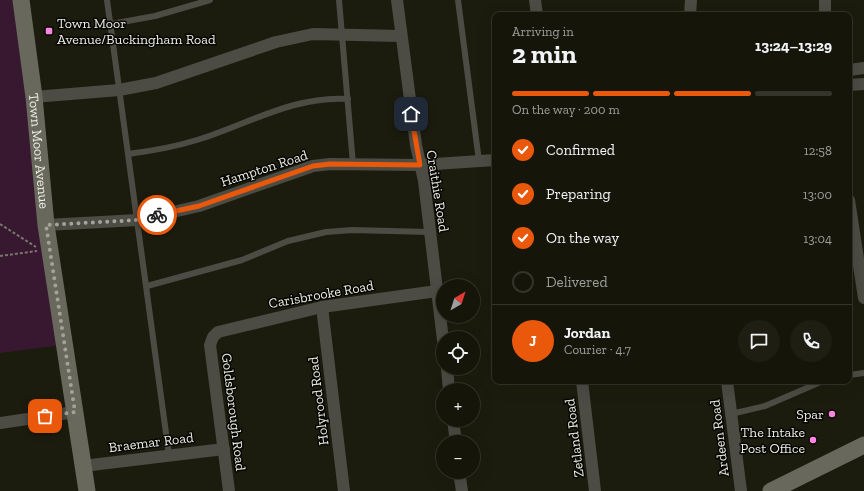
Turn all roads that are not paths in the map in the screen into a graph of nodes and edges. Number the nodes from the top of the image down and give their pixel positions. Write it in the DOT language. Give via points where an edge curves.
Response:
graph roads {
  1 [pos="21,0"];
  2 [pos="107,0"];
  3 [pos="210,0"];
  4 [pos="339,0"];
  5 [pos="396,0"];
  6 [pos="458,0"];
  7 [pos="536,0"];
  8 [pos="691,0"];
  9 [pos="825,0"];
  10 [pos="537,12"];
  11 [pos="690,12"];
  12 [pos="825,12"];
  13 [pos="111,24"];
  14 [pos="343,35"];
  15 [pos="401,36"];
  16 [pos="864,68"];
  17 [pos="852,70"];
  18 [pos="864,84"];
  19 [pos="852,85"];
  20 [pos="119,90"];
  21 [pos="34,97"];
  22 [pos="348,99"];
  23 [pos="128,154"];
  24 [pos="492,160"];
  25 [pos="479,161"];
  26 [pos="353,164"];
  27 [pos="420,165"];
  28 [pos="138,220"];
  29 [pos="852,220"];
  30 [pos="46,225"];
  31 [pos="430,232"];
  32 [pos="436,283"];
  33 [pos="146,286"];
  34 [pos="436,291"];
  35 [pos="864,298"];
  36 [pos="322,307"];
  37 [pos="213,337"];
  38 [pos="864,373"];
  39 [pos="852,375"];
  40 [pos="582,384"];
  41 [pos="727,384"];
  42 [pos="816,384"];
  43 [pos="75,412"];
  44 [pos="731,414"];
  45 [pos="0,423"];
  46 [pos="864,445"];
  47 [pos="224,449"];
  48 [pos="170,455"];
  49 [pos="83,466"];
  50 [pos="460,479"];
  51 [pos="87,491"];
  52 [pos="228,491"];
  53 [pos="344,491"];
  54 [pos="462,491"];
  55 [pos="595,491"];
  56 [pos="741,491"];
  57 [pos="771,491"];
  1 -- 21 [label="street, Town Moor Avenue"];
  2 -- 13 [label="lane"];
  3 -- 13 [label="lane" via="163,14"];
  4 -- 14 [label="lane"];
  5 -- 15 [label="street, Craithie Road"];
  6 -- 25 [label="lane"];
  7 -- 10 [label="street"];
  8 -- 11 [label="street"];
  9 -- 12 [label="street"];
  13 -- 20 [label="lane"];
  14 -- 15 [label="street"];
  14 -- 20 [label="street" via="313,34 276,42 156,82"];
  14 -- 22 [label="lane"];
  15 -- 27 [label="street, Craithie Road"];
  16 -- 17 [label="street"];
  18 -- 19 [label="street"];
  20 -- 21 [label="street"];
  20 -- 23 [label="lane"];
  21 -- 30 [label="street, Town Moor Avenue"];
  22 -- 23 [label="lane" via="322,98 274,112 198,140 166,149"];
  22 -- 26 [label="lane"];
  23 -- 28 [label="lane"];
  24 -- 25 [label="street, Hampton Road"];
  25 -- 27 [label="street, Hampton Road"];
  26 -- 27 [label="street, Hampton Road"];
  26 -- 28 [label="street, Hampton Road" via="313,166 199,206"];
  27 -- 31 [label="street, Craithie Road"];
  28 -- 30 [label="street, Hampton Road"];
  28 -- 33 [label="lane"];
  29 -- 35 [label="street"];
  30 -- 43 [label="street, Town Moor Avenue"];
  31 -- 32 [label="street, Craithie Road"];
  31 -- 33 [label="lane" via="326,232 288,241 235,263"];
  33 -- 48 [label="lane"];
  34 -- 36 [label="street, Carisbrooke Road"];
  36 -- 37 [label="street, Carisbrooke Road" via="225,328"];
  36 -- 53 [label="street, Holyrood Road"];
  37 -- 47 [label="street, Goldsborough Road" via="210,345"];
  38 -- 39 [label="lane"];
  40 -- 55 [label="street, Zetland Road"];
  41 -- 44 [label="street, Ardeen Road"];
  42 -- 44 [label="lane" via="761,407"];
  43 -- 45 [label="street"];
  43 -- 49 [label="street, Town Moor Avenue"];
  44 -- 56 [label="street, Ardeen Road"];
  46 -- 57 [label="street"];
  47 -- 48 [label="street, Braemar Road"];
  47 -- 52 [label="street, Goldsborough Road"];
  48 -- 49 [label="street, Braemar Road"];
  49 -- 51 [label="street, Town Moor Avenue"];
  50 -- 54 [label="street"];
}
